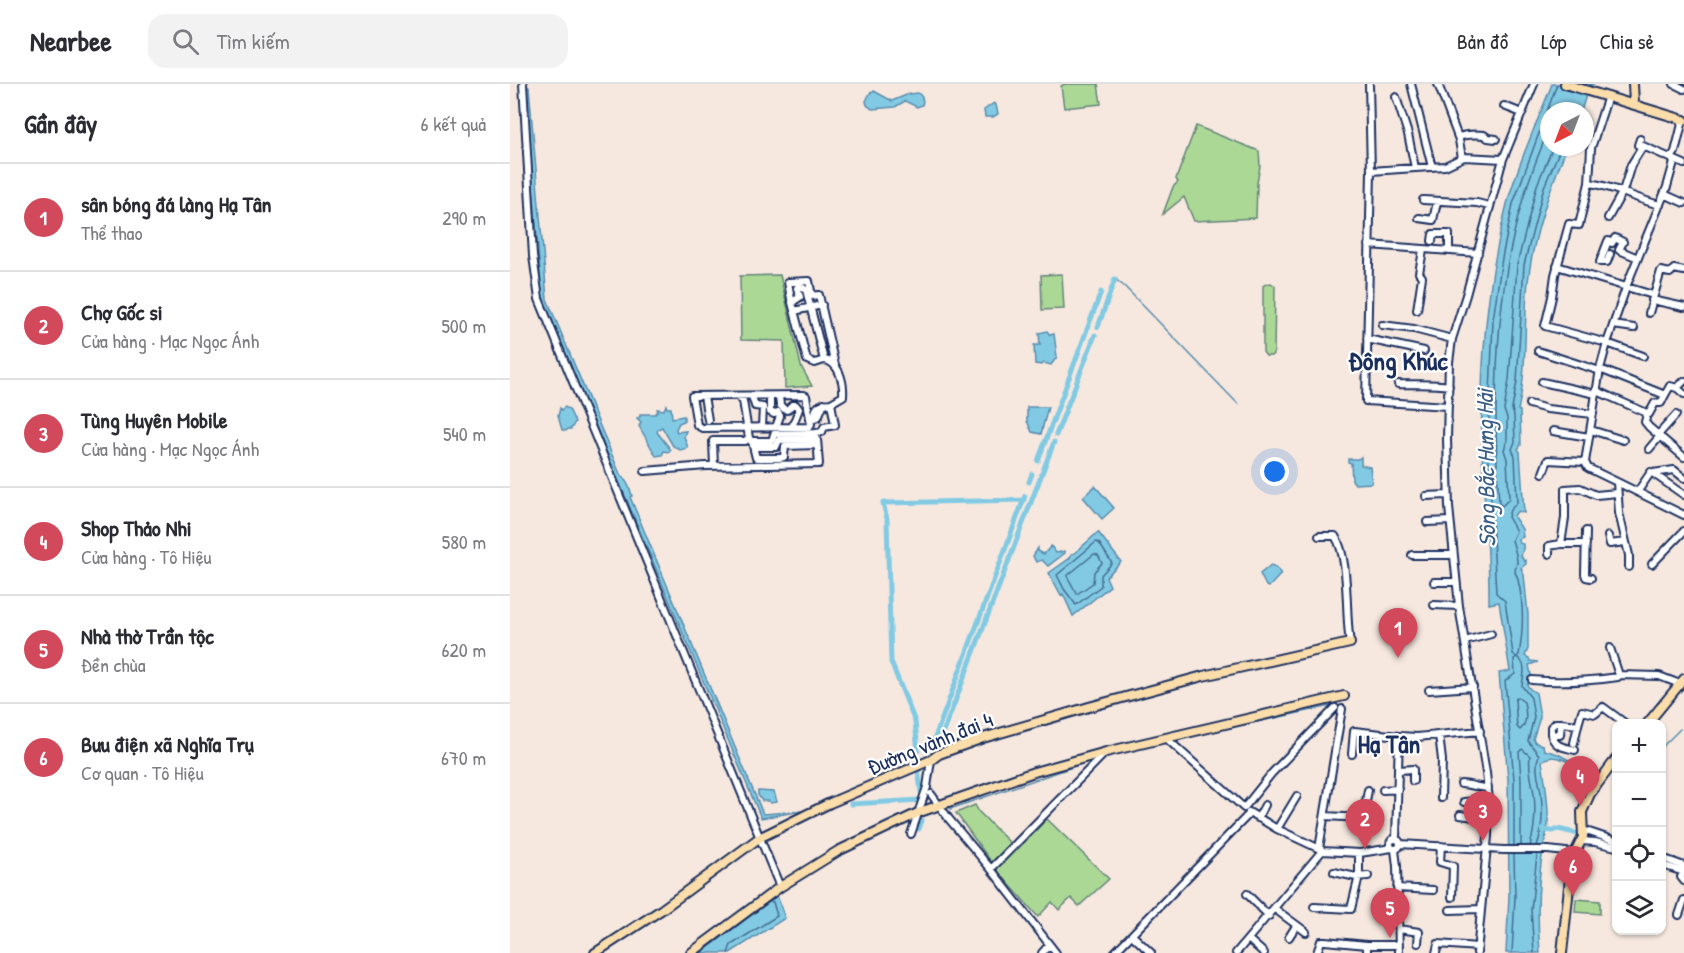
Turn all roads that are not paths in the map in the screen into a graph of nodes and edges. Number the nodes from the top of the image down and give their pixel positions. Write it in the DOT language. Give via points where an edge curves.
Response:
graph roads {
  1 [pos="523,84"];
  2 [pos="1369,84"];
  3 [pos="1411,84"];
  4 [pos="1438,84"];
  5 [pos="1534,84"];
  6 [pos="1565,84"];
  7 [pos="1633,84"];
  8 [pos="1674,84"];
  9 [pos="1684,90"];
  10 [pos="1608,96"];
  11 [pos="1396,97"];
  12 [pos="1634,103"];
  13 [pos="1504,106"];
  14 [pos="1522,113"];
  15 [pos="1684,120"];
  16 [pos="1458,137"];
  17 [pos="1496,139"];
  18 [pos="1640,139"];
  19 [pos="1643,146"];
  20 [pos="1462,158"];
  21 [pos="1671,158"];
  22 [pos="1503,159"];
  23 [pos="1684,164"];
  24 [pos="1432,167"];
  25 [pos="1415,168"];
  26 [pos="1371,171"];
  27 [pos="1589,183"];
  28 [pos="1623,191"];
  29 [pos="1664,194"];
  30 [pos="1423,200"];
  31 [pos="1437,202"];
  32 [pos="1684,203"];
  33 [pos="1660,205"];
  34 [pos="1489,206"];
  35 [pos="1419,218"];
  36 [pos="1608,218"];
  37 [pos="1432,241"];
  38 [pos="1369,245"];
  39 [pos="1423,250"];
  40 [pos="1449,251"];
  41 [pos="1478,253"];
  42 [pos="1610,254"];
  43 [pos="1638,258"];
  44 [pos="1557,266"];
  45 [pos="1684,271"];
  46 [pos="817,280"];
  47 [pos="809,281"];
  48 [pos="1627,287"];
  49 [pos="1653,298"];
  50 [pos="791,299"];
  51 [pos="822,304"];
  52 [pos="810,306"];
  53 [pos="1684,307"];
  54 [pos="1417,310"];
  55 [pos="794,311"];
  56 [pos="1648,313"];
  57 [pos="1367,323"];
  58 [pos="1359,324"];
  59 [pos="1382,325"];
  60 [pos="1613,325"];
  61 [pos="1634,328"];
  62 [pos="1367,339"];
  63 [pos="1452,339"];
  64 [pos="1607,343"];
  65 [pos="1424,351"];
  66 [pos="1538,351"];
  67 [pos="1643,356"];
  68 [pos="824,360"];
  69 [pos="836,365"];
  70 [pos="1600,370"];
  71 [pos="1684,381"];
  72 [pos="1542,382"];
  73 [pos="1398,384"];
  74 [pos="1449,386"];
  75 [pos="1677,388"];
  76 [pos="1596,392"];
  77 [pos="1684,394"];
  78 [pos="1665,395"];
  79 [pos="704,396"];
  80 [pos="770,396"];
  81 [pos="779,396"];
  82 [pos="748,398"];
  83 [pos="1529,404"];
  84 [pos="1448,406"];
  85 [pos="1593,414"];
  86 [pos="1647,414"];
  87 [pos="1676,415"];
  88 [pos="708,420"];
  89 [pos="747,427"];
  90 [pos="776,427"];
  91 [pos="792,427"];
  92 [pos="762,428"];
  93 [pos="1553,431"];
  94 [pos="1590,433"];
  95 [pos="1659,435"];
  96 [pos="817,439"];
  97 [pos="1623,440"];
  98 [pos="751,442"];
  99 [pos="1649,449"];
  100 [pos="1684,457"];
  101 [pos="1585,462"];
  102 [pos="714,466"];
  103 [pos="645,471"];
  104 [pos="1543,473"];
  105 [pos="1653,473"];
  106 [pos="1684,478"];
  107 [pos="1617,482"];
  108 [pos="1638,491"];
  109 [pos="1617,493"];
  110 [pos="1448,495"];
  111 [pos="1684,495"];
  112 [pos="1426,496"];
  113 [pos="1684,515"];
  114 [pos="1450,521"];
  115 [pos="1427,522"];
  116 [pos="1586,531"];
  117 [pos="1684,531"];
  118 [pos="1319,536"];
  119 [pos="1608,537"];
  120 [pos="1625,542"];
  121 [pos="1561,544"];
  122 [pos="1586,544"];
  123 [pos="1412,555"];
  124 [pos="1454,555"];
  125 [pos="1549,555"];
  126 [pos="1652,564"];
  127 [pos="1629,567"];
  128 [pos="1592,578"];
  129 [pos="1434,582"];
  130 [pos="1456,582"];
  131 [pos="1434,606"];
  132 [pos="1459,606"];
  133 [pos="1491,634"];
  134 [pos="1465,641"];
  135 [pos="1350,643"];
  136 [pos="1611,648"];
  137 [pos="1619,675"];
  138 [pos="1532,680"];
  139 [pos="1682,681"];
  140 [pos="1555,682"];
  141 [pos="1473,687"];
  142 [pos="1542,688"];
  143 [pos="1429,690"];
  144 [pos="1344,696"];
  145 [pos="1621,719"];
  146 [pos="1650,719"];
  147 [pos="1578,725"];
  148 [pos="1480,731"];
  149 [pos="1439,735"];
  150 [pos="1399,736"];
  151 [pos="1166,738"];
  152 [pos="1106,752"];
  153 [pos="1352,754"];
  154 [pos="931,760"];
  155 [pos="1612,765"];
  156 [pos="1399,770"];
  157 [pos="1413,781"];
  158 [pos="1461,784"];
  159 [pos="1488,788"];
  160 [pos="1398,789"];
  161 [pos="1368,790"];
  162 [pos="1383,790"];
  163 [pos="928,794"];
  164 [pos="1297,796"];
  165 [pos="1441,798"];
  166 [pos="1489,800"];
  167 [pos="1464,801"];
  168 [pos="1264,805"];
  169 [pos="939,806"];
  170 [pos="1244,808"];
  171 [pos="918,813"];
  172 [pos="1250,813"];
  173 [pos="1460,815"];
  174 [pos="1325,816"];
  175 [pos="1258,818"];
  176 [pos="1488,819"];
  177 [pos="1277,829"];
  178 [pos="1583,830"];
  179 [pos="911,834"];
  180 [pos="759,838"];
  181 [pos="1612,839"];
  182 [pos="1398,841"];
  183 [pos="1582,841"];
  184 [pos="1441,846"];
  185 [pos="1612,846"];
  186 [pos="1393,849"];
  187 [pos="1486,849"];
  188 [pos="1321,850"];
  189 [pos="1359,853"];
  190 [pos="1575,853"];
  191 [pos="1666,859"];
  192 [pos="1397,866"];
  193 [pos="1666,866"];
  194 [pos="1684,866"];
  195 [pos="1406,867"];
  196 [pos="991,869"];
  197 [pos="1334,872"];
  198 [pos="1684,872"];
  199 [pos="1359,876"];
  200 [pos="1368,876"];
  201 [pos="1684,881"];
  202 [pos="780,887"];
  203 [pos="1397,888"];
  204 [pos="1433,890"];
  205 [pos="1247,894"];
  206 [pos="1452,897"];
  207 [pos="1684,900"];
  208 [pos="1314,907"];
  209 [pos="1275,909"];
  210 [pos="1351,909"];
  211 [pos="1480,909"];
  212 [pos="1450,910"];
  213 [pos="1678,915"];
  214 [pos="1269,916"];
  215 [pos="1351,917"];
  216 [pos="1296,926"];
  217 [pos="1399,929"];
  218 [pos="1306,932"];
  219 [pos="1132,935"];
  220 [pos="1289,938"];
  221 [pos="1248,939"];
  222 [pos="1418,943"];
  223 [pos="1049,945"];
  224 [pos="1367,945"];
  225 [pos="1399,945"];
  226 [pos="1478,950"];
  227 [pos="595,953"];
  228 [pos="691,953"];
  229 [pos="1042,953"];
  230 [pos="1056,953"];
  231 [pos="1114,953"];
  232 [pos="1151,953"];
  233 [pos="1236,953"];
  234 [pos="1264,953"];
  235 [pos="1317,953"];
  236 [pos="1367,953"];
  237 [pos="1399,953"];
  238 [pos="1436,953"];
  239 [pos="1562,953"];
  1 -- 180 [label="street" via="539,299"];
  2 -- 26 [label="street"];
  3 -- 24 [label="street"];
  4 -- 16 [label="street"];
  5 -- 14 [label="street"];
  6 -- 10 [label="main road"];
  7 -- 12 [label="main road"];
  8 -- 9 [label="street"];
  10 -- 12 [label="main road"];
  10 -- 27 [label="street" via="1591,148"];
  11 -- 25 [label="street"];
  12 -- 15 [label="main road"];
  13 -- 14 [label="street"];
  14 -- 22 [label="street"];
  15 -- 21 [label="street"];
  16 -- 17 [label="street" via="1470,134"];
  16 -- 20 [label="street"];
  18 -- 19 [label="street" via="1638,145"];
  19 -- 21 [label="street"];
  19 -- 28 [label="street" via="1631,165"];
  20 -- 22 [label="street"];
  20 -- 24 [label="street"];
  21 -- 23 [label="street"];
  21 -- 29 [label="street" via="1674,162"];
  22 -- 34 [label="street"];
  24 -- 25 [label="street"];
  25 -- 26 [label="street"];
  26 -- 38 [label="street"];
  27 -- 28 [label="street"];
  27 -- 44 [label="street" via="1579,225 1569,224"];
  28 -- 33 [label="street"];
  28 -- 36 [label="street"];
  29 -- 32 [label="street"];
  29 -- 33 [label="street"];
  30 -- 31 [label="street"];
  31 -- 34 [label="street"];
  31 -- 35 [label="street" via="1433,220"];
  33 -- 43 [label="street"];
  34 -- 41 [label="street"];
  37 -- 40 [label="street" via="1434,234 1449,234"];
  38 -- 39 [label="street"];
  38 -- 57 [label="street"];
  39 -- 40 [label="street"];
  39 -- 54 [label="street"];
  40 -- 41 [label="street"];
  41 -- 63 [label="street"];
  42 -- 43 [label="street" via="1607,262 1600,262 1608,241 1612,243 1616,238 1623,242 1619,250"];
  43 -- 48 [label="street"];
  44 -- 48 [label="street"];
  44 -- 64 [label="street" via="1545,326"];
  45 -- 49 [label="street" via="1661,271"];
  46 -- 47 [label="street"];
  47 -- 50 [label="street" via="788,282"];
  47 -- 51 [label="street" via="812,297 819,295"];
  48 -- 49 [label="street"];
  48 -- 60 [label="street"];
  49 -- 53 [label="street"];
  49 -- 56 [label="street"];
  50 -- 52 [label="street" via="800,297 797,288 801,286"];
  50 -- 55 [label="street"];
  51 -- 52 [label="street"];
  51 -- 69 [label="street"];
  52 -- 55 [label="street"];
  52 -- 68 [label="street"];
  55 -- 68 [label="street" via="807,360"];
  57 -- 58 [label="street"];
  57 -- 62 [label="street"];
  59 -- 63 [label="street"];
  60 -- 61 [label="street"];
  60 -- 64 [label="street"];
  62 -- 65 [label="street"];
  62 -- 84 [label="street" via="1366,401"];
  63 -- 74 [label="street"];
  64 -- 67 [label="street"];
  64 -- 70 [label="street"];
  66 -- 70 [label="street"];
  68 -- 69 [label="street"];
  69 -- 96 [label="street" via="843,392 840,399 828,403 835,424 824,427"];
  70 -- 76 [label="street"];
  70 -- 78 [label="street"];
  71 -- 75 [label="street"];
  72 -- 76 [label="street"];
  73 -- 74 [label="street"];
  74 -- 84 [label="street"];
  75 -- 77 [label="street"];
  75 -- 78 [label="street" via="1670,386"];
  76 -- 85 [label="street"];
  76 -- 86 [label="street"];
  78 -- 86 [label="street"];
  79 -- 82 [label="street"];
  79 -- 88 [label="street"];
  79 -- 89 [label="street" via="692,396 698,427"];
  80 -- 81 [label="street"];
  80 -- 82 [label="street"];
  80 -- 90 [label="street" via="770,412 780,416"];
  81 -- 91 [label="street" via="784,409 792,405 799,409"];
  81 -- 91 [label="street" via="806,396 811,426"];
  82 -- 89 [label="street"];
  82 -- 92 [label="street" via="755,406 763,407"];
  83 -- 85 [label="street"];
  84 -- 110 [label="street"];
  85 -- 94 [label="street"];
  86 -- 95 [label="street" via="1645,422"];
  87 -- 95 [label="street"];
  89 -- 92 [label="street"];
  89 -- 98 [label="street"];
  90 -- 91 [label="street"];
  90 -- 92 [label="street"];
  93 -- 94 [label="street"];
  94 -- 97 [label="street"];
  94 -- 101 [label="street"];
  95 -- 99 [label="street"];
  95 -- 100 [label="street"];
  96 -- 98 [label="street" via="779,440 777,447 758,448"];
  96 -- 98 [label="street" via="785,446 782,458 756,458"];
  96 -- 102 [label="street" via="819,464"];
  98 -- 102 [label="street" via="713,441"];
  101 -- 104 [label="street" via="1548,460"];
  101 -- 107 [label="street" via="1588,468"];
  102 -- 103 [label="street"];
  105 -- 106 [label="street" via="1674,470"];
  105 -- 108 [label="street"];
  105 -- 111 [label="street"];
  107 -- 108 [label="street"];
  107 -- 109 [label="street"];
  108 -- 113 [label="street"];
  109 -- 120 [label="street"];
  109 -- 121 [label="street" via="1596,495 1580,488 1565,489"];
  110 -- 112 [label="street"];
  110 -- 114 [label="street"];
  114 -- 115 [label="street"];
  114 -- 124 [label="street"];
  116 -- 122 [label="street"];
  117 -- 126 [label="street"];
  118 -- 135 [label="street" via="1335,536 1338,540"];
  119 -- 120 [label="street" via="1610,544"];
  120 -- 127 [label="street"];
  121 -- 122 [label="street"];
  121 -- 125 [label="street" via="1549,546"];
  122 -- 128 [label="street" via="1585,573"];
  123 -- 124 [label="street"];
  124 -- 130 [label="street"];
  129 -- 130 [label="street"];
  130 -- 132 [label="street"];
  131 -- 132 [label="street"];
  132 -- 134 [label="street"];
  133 -- 134 [label="street"];
  134 -- 141 [label="street"];
  135 -- 154 [label="main road, Đường vành đai 4" via="1089,707 983,738"];
  136 -- 137 [label="street"];
  137 -- 139 [label="street"];
  137 -- 140 [label="street"];
  138 -- 140 [label="street"];
  139 -- 146 [label="main road"];
  140 -- 142 [label="street"];
  141 -- 143 [label="street"];
  141 -- 148 [label="street"];
  144 -- 151 [label="main road"];
  145 -- 147 [label="street" via="1603,706 1595,714 1582,711"];
  147 -- 147 [label="street" via="1574,747 1556,745 1551,734 1560,735 1561,723"];
  148 -- 149 [label="street"];
  148 -- 159 [label="street"];
  149 -- 150 [label="street"];
  149 -- 165 [label="street"];
  150 -- 153 [label="street" via="1354,731"];
  150 -- 156 [label="street"];
  151 -- 152 [label="main road"];
  151 -- 170 [label="street"];
  152 -- 169 [label="main road" via="1034,772"];
  152 -- 196 [label="street"];
  154 -- 163 [label="street"];
  154 -- 180 [label="main road, Đường vành đai 4"];
  155 -- 178 [label="main road" via="1586,801"];
  156 -- 157 [label="street" via="1413,769"];
  156 -- 160 [label="street"];
  158 -- 159 [label="street"];
  159 -- 166 [label="street"];
  160 -- 162 [label="street"];
  160 -- 182 [label="street"];
  161 -- 174 [label="street" via="1363,818"];
  163 -- 169 [label="street"];
  163 -- 171 [label="street"];
  164 -- 177 [label="street"];
  166 -- 167 [label="street"];
  166 -- 176 [label="street"];
  168 -- 175 [label="street"];
  169 -- 171 [label="main road"];
  169 -- 196 [label="street"];
  170 -- 172 [label="street"];
  170 -- 174 [label="street" via="1272,773 1339,708"];
  171 -- 179 [label="street"];
  171 -- 202 [label="main road" via="838,851"];
  172 -- 175 [label="street"];
  172 -- 219 [label="street"];
  173 -- 176 [label="street"];
  174 -- 188 [label="street"];
  175 -- 177 [label="street"];
  176 -- 187 [label="street"];
  177 -- 188 [label="street"];
  178 -- 181 [label="street"];
  178 -- 183 [label="main road"];
  180 -- 202 [label="street"];
  180 -- 227 [label="main road, Đường vành đai 4"];
  182 -- 184 [label="street"];
  182 -- 186 [label="street" via="1390,842"];
  183 -- 185 [label="street"];
  183 -- 190 [label="main road"];
  184 -- 187 [label="street"];
  184 -- 206 [label="street" via="1440,862 1453,866"];
  186 -- 189 [label="street"];
  186 -- 192 [label="street"];
  187 -- 190 [label="street"];
  187 -- 211 [label="street"];
  188 -- 189 [label="street"];
  188 -- 209 [label="street" via="1315,865"];
  189 -- 199 [label="street"];
  190 -- 239 [label="main road"];
  191 -- 194 [label="street"];
  192 -- 195 [label="street"];
  192 -- 203 [label="street"];
  193 -- 198 [label="street"];
  196 -- 223 [label="street"];
  197 -- 199 [label="street"];
  198 -- 201 [label="street"];
  199 -- 200 [label="street"];
  199 -- 210 [label="street"];
  202 -- 228 [label="main road"];
  203 -- 204 [label="street"];
  203 -- 217 [label="street"];
  205 -- 214 [label="street"];
  207 -- 213 [label="street"];
  208 -- 210 [label="street"];
  209 -- 214 [label="street"];
  209 -- 216 [label="street"];
  210 -- 215 [label="street"];
  211 -- 212 [label="street"];
  211 -- 226 [label="street"];
  214 -- 221 [label="street"];
  216 -- 218 [label="street"];
  216 -- 220 [label="street"];
  217 -- 222 [label="street" via="1419,932"];
  217 -- 225 [label="street"];
  219 -- 231 [label="street"];
  219 -- 232 [label="street"];
  221 -- 233 [label="street"];
  221 -- 234 [label="street"];
  223 -- 229 [label="street"];
  223 -- 230 [label="street"];
  224 -- 225 [label="street"];
  224 -- 235 [label="street" via="1324,941"];
  224 -- 236 [label="street"];
  225 -- 237 [label="street"];
  226 -- 238 [label="street" via="1438,944"];
}
